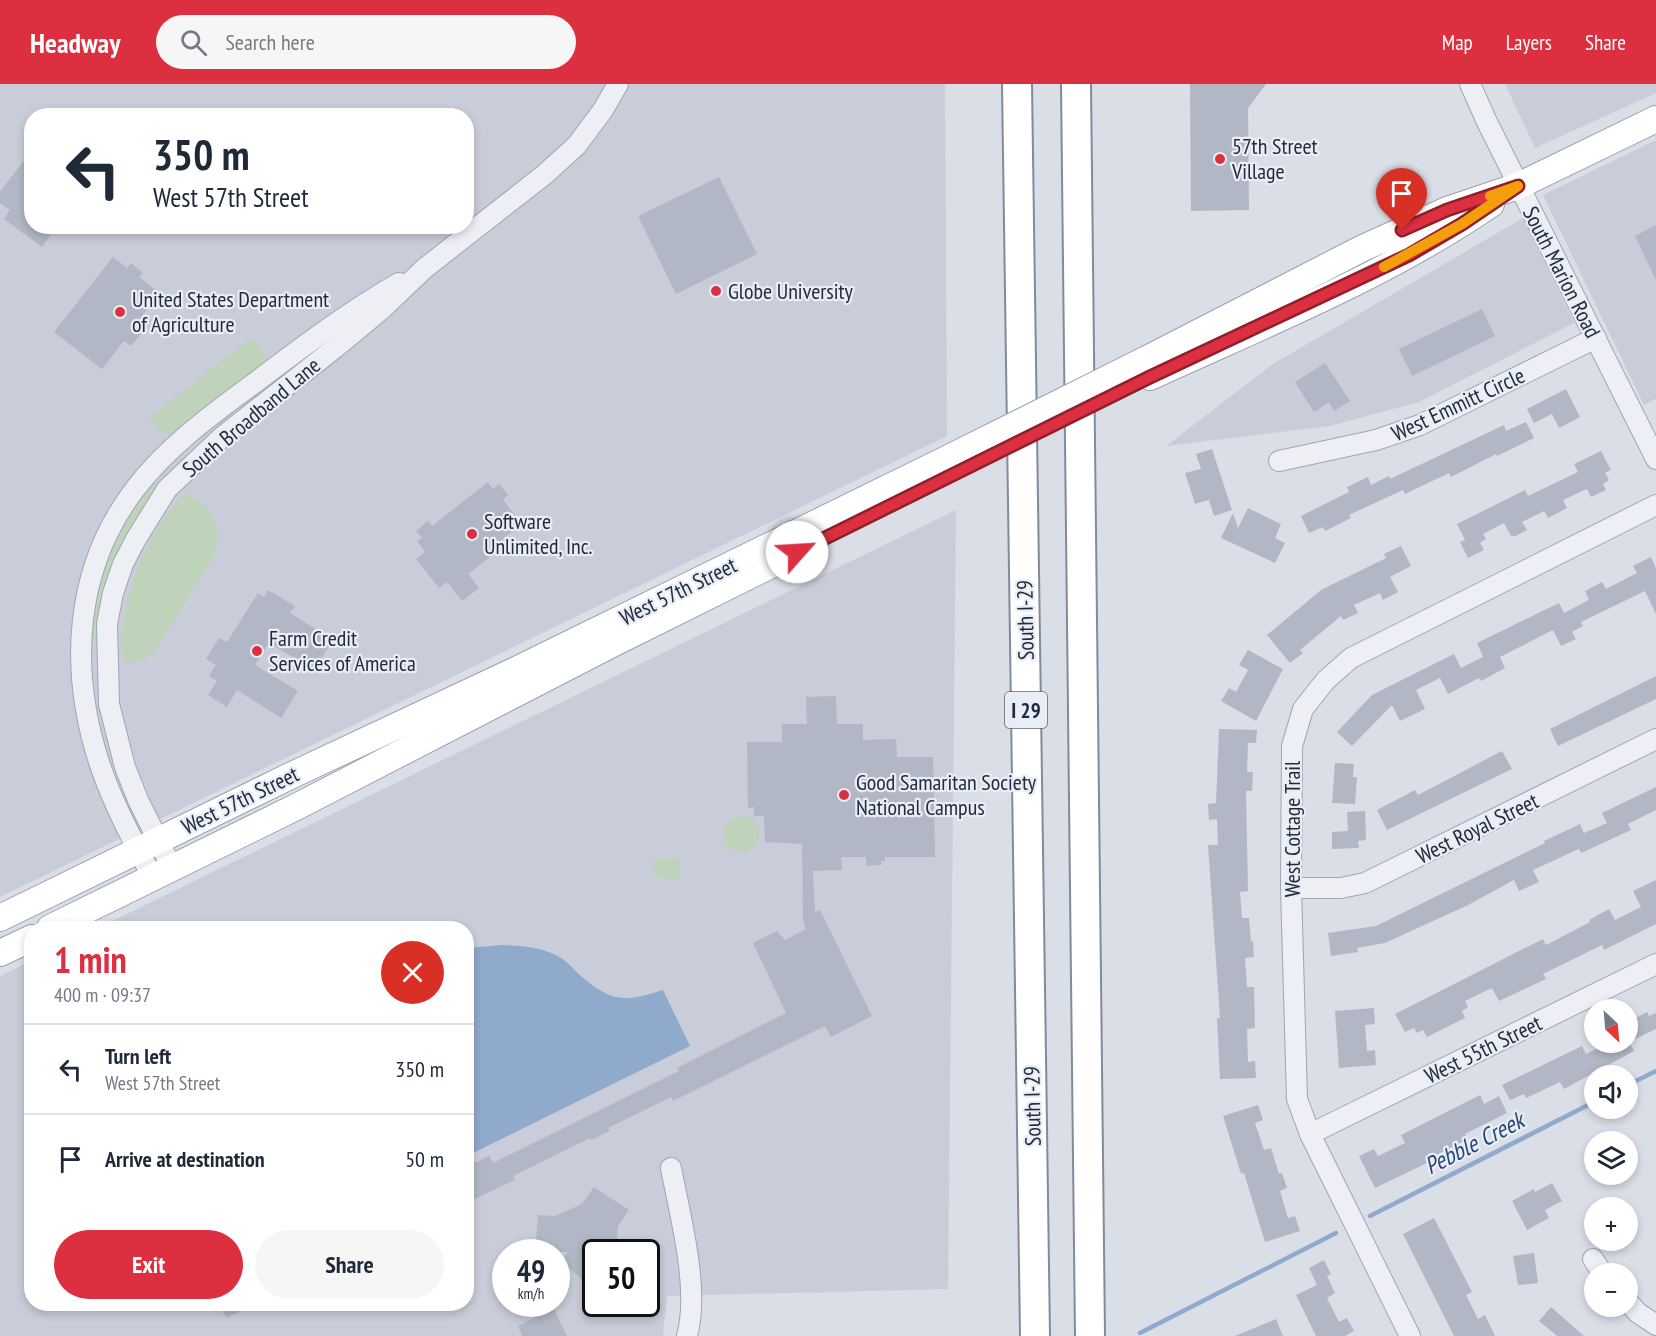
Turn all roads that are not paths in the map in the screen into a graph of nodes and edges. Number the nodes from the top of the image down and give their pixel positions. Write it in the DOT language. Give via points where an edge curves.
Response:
graph roads {
  1 [pos="618,84"];
  2 [pos="1017,84"];
  3 [pos="1076,84"];
  4 [pos="1470,84"];
  5 [pos="1656,119"];
  6 [pos="1518,186"];
  7 [pos="474,230"];
  8 [pos="469,234"];
  9 [pos="425,268"];
  10 [pos="1596,338"];
  11 [pos="1656,459"];
  12 [pos="1279,461"];
  13 [pos="957,463"];
  14 [pos="1656,505"];
  15 [pos="1656,740"];
  16 [pos="148,845"];
  17 [pos="162,873"];
  18 [pos="1291,888"];
  19 [pos="0,918"];
  20 [pos="64,921"];
  21 [pos="24,942"];
  22 [pos="0,953"];
  23 [pos="1656,964"];
  24 [pos="1310,1134"];
  25 [pos="671,1168"];
  26 [pos="1638,1312"];
  27 [pos="1656,1325"];
  28 [pos="687,1336"];
  29 [pos="1035,1336"];
  30 [pos="1090,1336"];
  31 [pos="1410,1336"];
  1 -- 7 [label="street, South Broadband Lane" via="577,146"];
  2 -- 29 [label="highway, South I-29 / I 29"];
  3 -- 30 [label="highway"];
  4 -- 6 [label="street, South Marion Road"];
  5 -- 6 [label="main road, West 57th Street"];
  6 -- 10 [label="street, South Marion Road"];
  6 -- 13 [label="main road, West 57th Street" via="1409,255 1147,369"];
  8 -- 9 [label="street, South Broadband Lane"];
  9 -- 16 [label="street, South Broadband Lane" via="367,322 223,436 185,471 149,515 123,564 107,624 109,704"];
  9 -- 16 [label="street, South Broadband Lane" via="350,312 203,422 135,489 102,544 84,600 80,648 86,711 99,763"];
  10 -- 11 [label="street, South Marion Road"];
  10 -- 12 [label="street, West Emmitt Circle" via="1409,429"];
  13 -- 16 [label="main road, West 57th Street"];
  13 -- 17 [label="main road, West 57th Street"];
  14 -- 18 [label="street, West Cottage Trail" via="1351,658 1326,680 1303,709 1292,746"];
  15 -- 18 [label="street, West Royal Street" via="1365,883 1341,888"];
  16 -- 17 [label="street, South Broadband Lane"];
  16 -- 19 [label="main road, West 57th Street"];
  17 -- 20 [label="main road, West 57th Street"];
  18 -- 24 [label="street, West Cottage Trail" via="1298,1099"];
  21 -- 22 [label="main road"];
  23 -- 24 [label="street, West 55th Street"];
  24 -- 31 [label="street, West Cottage Trail"];
  25 -- 28 [label="street" via="690,1282"];
  26 -- 27 [label="street"];
}
